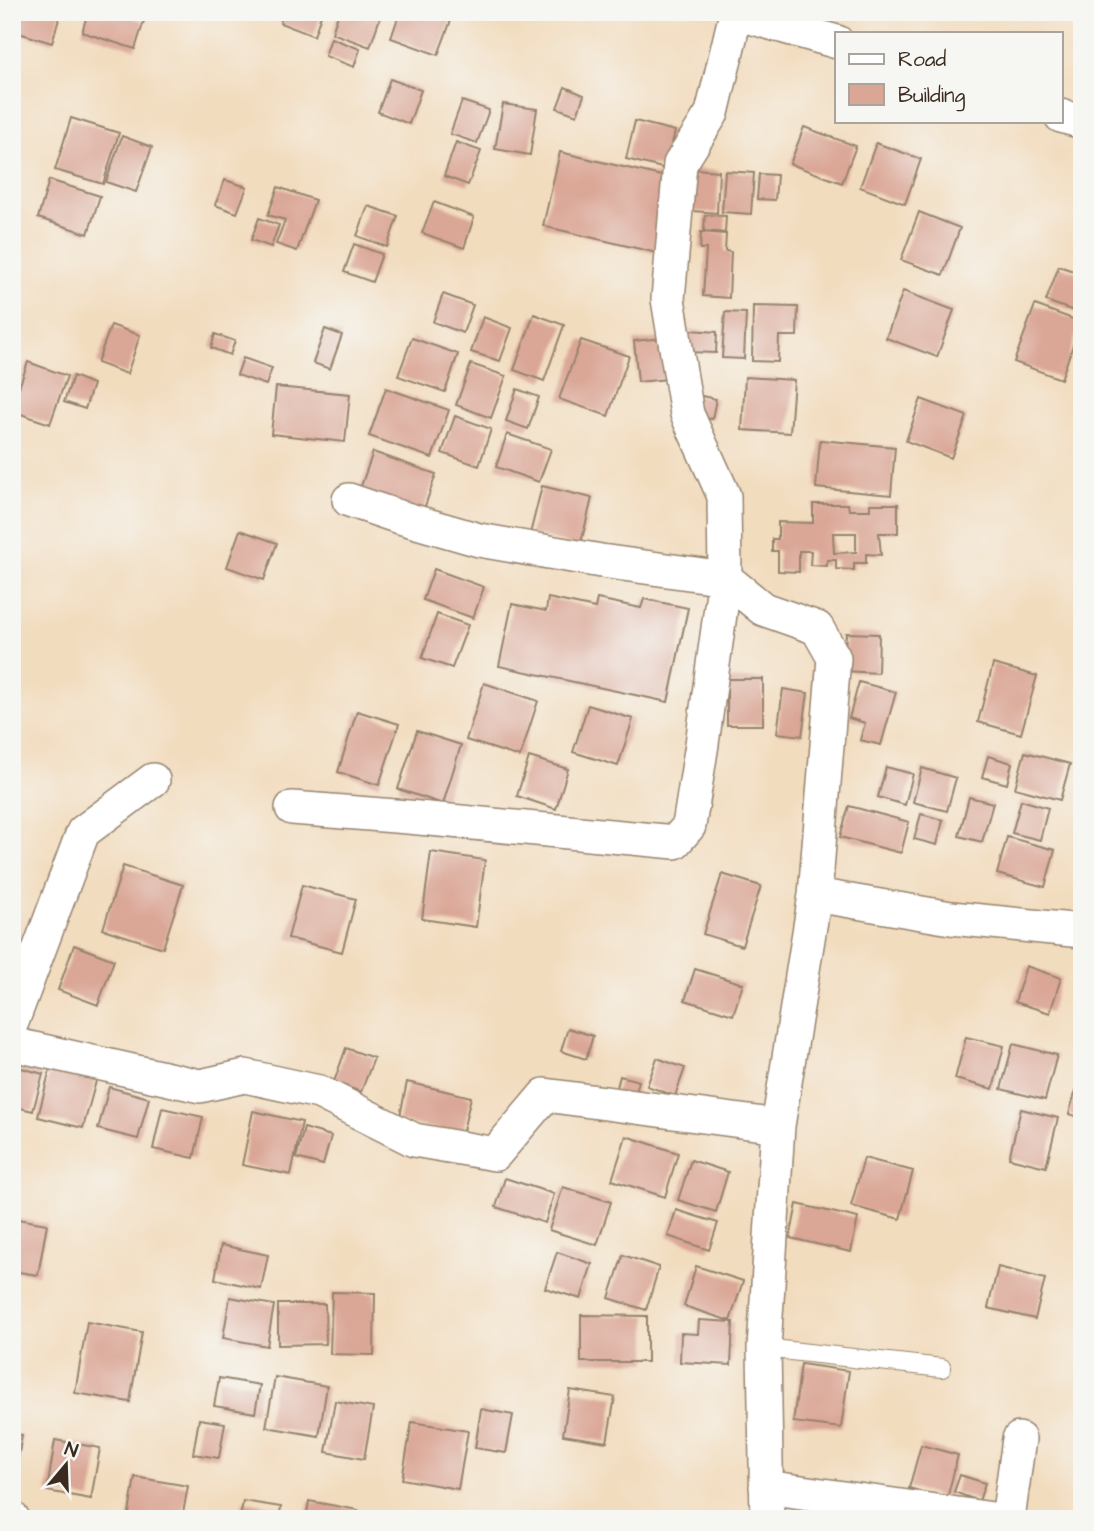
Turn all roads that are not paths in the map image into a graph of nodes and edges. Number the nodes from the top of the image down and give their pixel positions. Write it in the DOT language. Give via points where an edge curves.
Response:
graph roads {
  1 [pos="735,13"];
  2 [pos="835,41"];
  3 [pos="1062,117"];
  4 [pos="1082,122"];
  5 [pos="349,500"];
  6 [pos="725,578"];
  7 [pos="153,779"];
  8 [pos="292,808"];
  9 [pos="815,895"];
  10 [pos="1082,931"];
  11 [pos="12,1022"];
  12 [pos="12,1044"];
  13 [pos="778,1126"];
  14 [pos="764,1348"];
  15 [pos="942,1368"];
  16 [pos="1018,1439"];
  17 [pos="766,1503"];
  18 [pos="993,1519"];
  19 [pos="1008,1519"];
  1 -- 2 [label="street"];
  1 -- 6 [label="street" via="712,113 680,164 668,299 687,414 724,496"];
  3 -- 4 [label="street"];
  5 -- 6 [label="street" via="479,540"];
  6 -- 8 [label="street" via="689,826 675,842"];
  6 -- 9 [label="street" via="763,609 817,628 834,658"];
  7 -- 11 [label="street" via="83,832"];
  9 -- 10 [label="street" via="951,918"];
  9 -- 13 [label="street"];
  12 -- 13 [label="street" via="200,1086 245,1076 306,1089 414,1140 495,1154 545,1095"];
  13 -- 14 [label="street"];
  14 -- 15 [label="lane"];
  14 -- 17 [label="street"];
  16 -- 19 [label="street"];
  17 -- 18 [label="street"];
}
